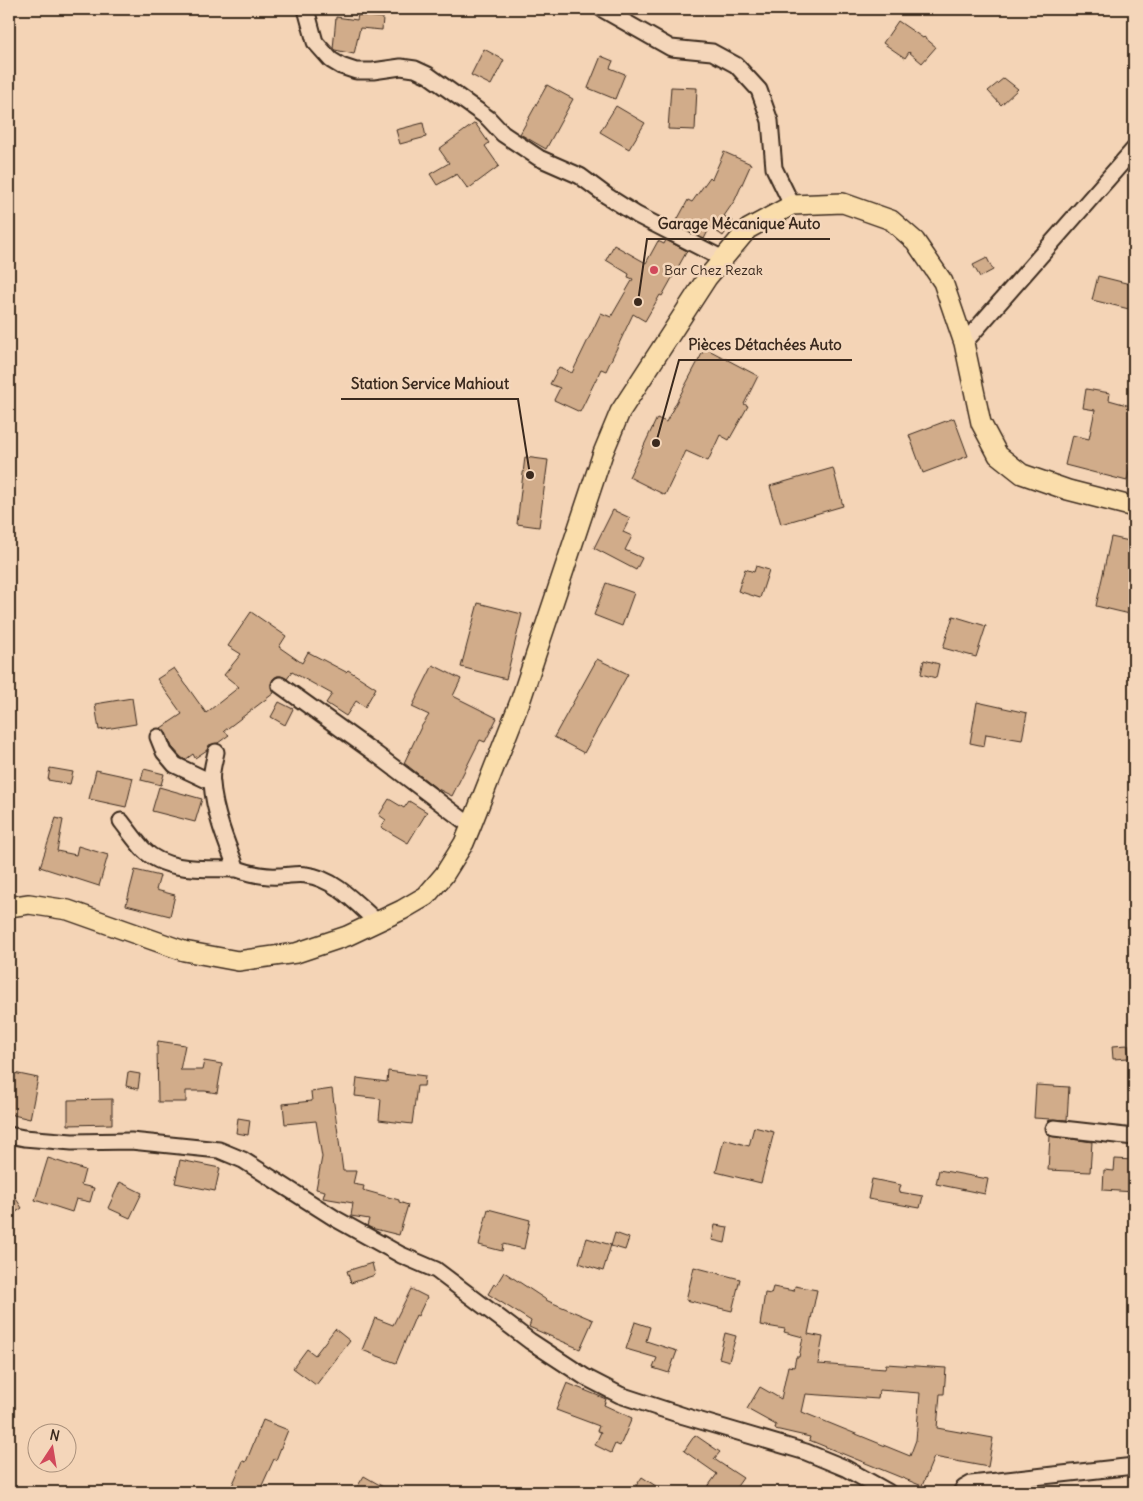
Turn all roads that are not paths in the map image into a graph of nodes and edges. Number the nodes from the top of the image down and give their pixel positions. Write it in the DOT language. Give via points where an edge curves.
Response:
graph roads {
  1 [pos="306,9"];
  2 [pos="602,9"];
  3 [pos="1134,148"];
  4 [pos="792,205"];
  5 [pos="723,259"];
  6 [pos="964,343"];
  7 [pos="1134,507"];
  8 [pos="280,686"];
  9 [pos="158,737"];
  10 [pos="216,752"];
  11 [pos="211,782"];
  12 [pos="121,821"];
  13 [pos="471,826"];
  14 [pos="236,869"];
  15 [pos="9,907"];
  16 [pos="377,922"];
  17 [pos="1054,1128"];
  18 [pos="9,1135"];
  19 [pos="1134,1137"];
  20 [pos="1134,1466"];
  21 [pos="888,1492"];
  22 [pos="961,1492"];
  1 -- 5 [label="street" via="315,42 341,66 356,71 400,67 428,75 488,118 502,134 539,158 580,176 637,215"];
  2 -- 4 [label="street" via="671,48 712,52 736,65 759,90 770,121 774,168"];
  3 -- 6 [label="street"];
  4 -- 5 [label="main road" via="748,229"];
  4 -- 6 [label="main road" via="843,202 891,220 915,241 943,282"];
  5 -- 13 [label="main road" via="707,278 620,412 603,453 521,698"];
  6 -- 7 [label="main road" via="981,423 998,455 1022,474"];
  8 -- 13 [label="street"];
  9 -- 11 [label="street" via="164,752 175,765"];
  10 -- 11 [label="street"];
  11 -- 14 [label="street"];
  12 -- 14 [label="street" via="144,850 159,861 194,868"];
  13 -- 16 [label="main road" via="444,875 426,896"];
  14 -- 16 [label="street" via="265,876 307,874 320,878 336,887"];
  15 -- 16 [label="main road" via="29,904 68,910 184,951 238,961 296,953"];
  17 -- 19 [label="street"];
  18 -- 21 [label="street" via="72,1142 131,1141 220,1150 243,1160 336,1219 401,1255 436,1270 530,1341 585,1377 620,1395 806,1452 845,1468"];
  20 -- 22 [label="street" via="971,1484"];
}
